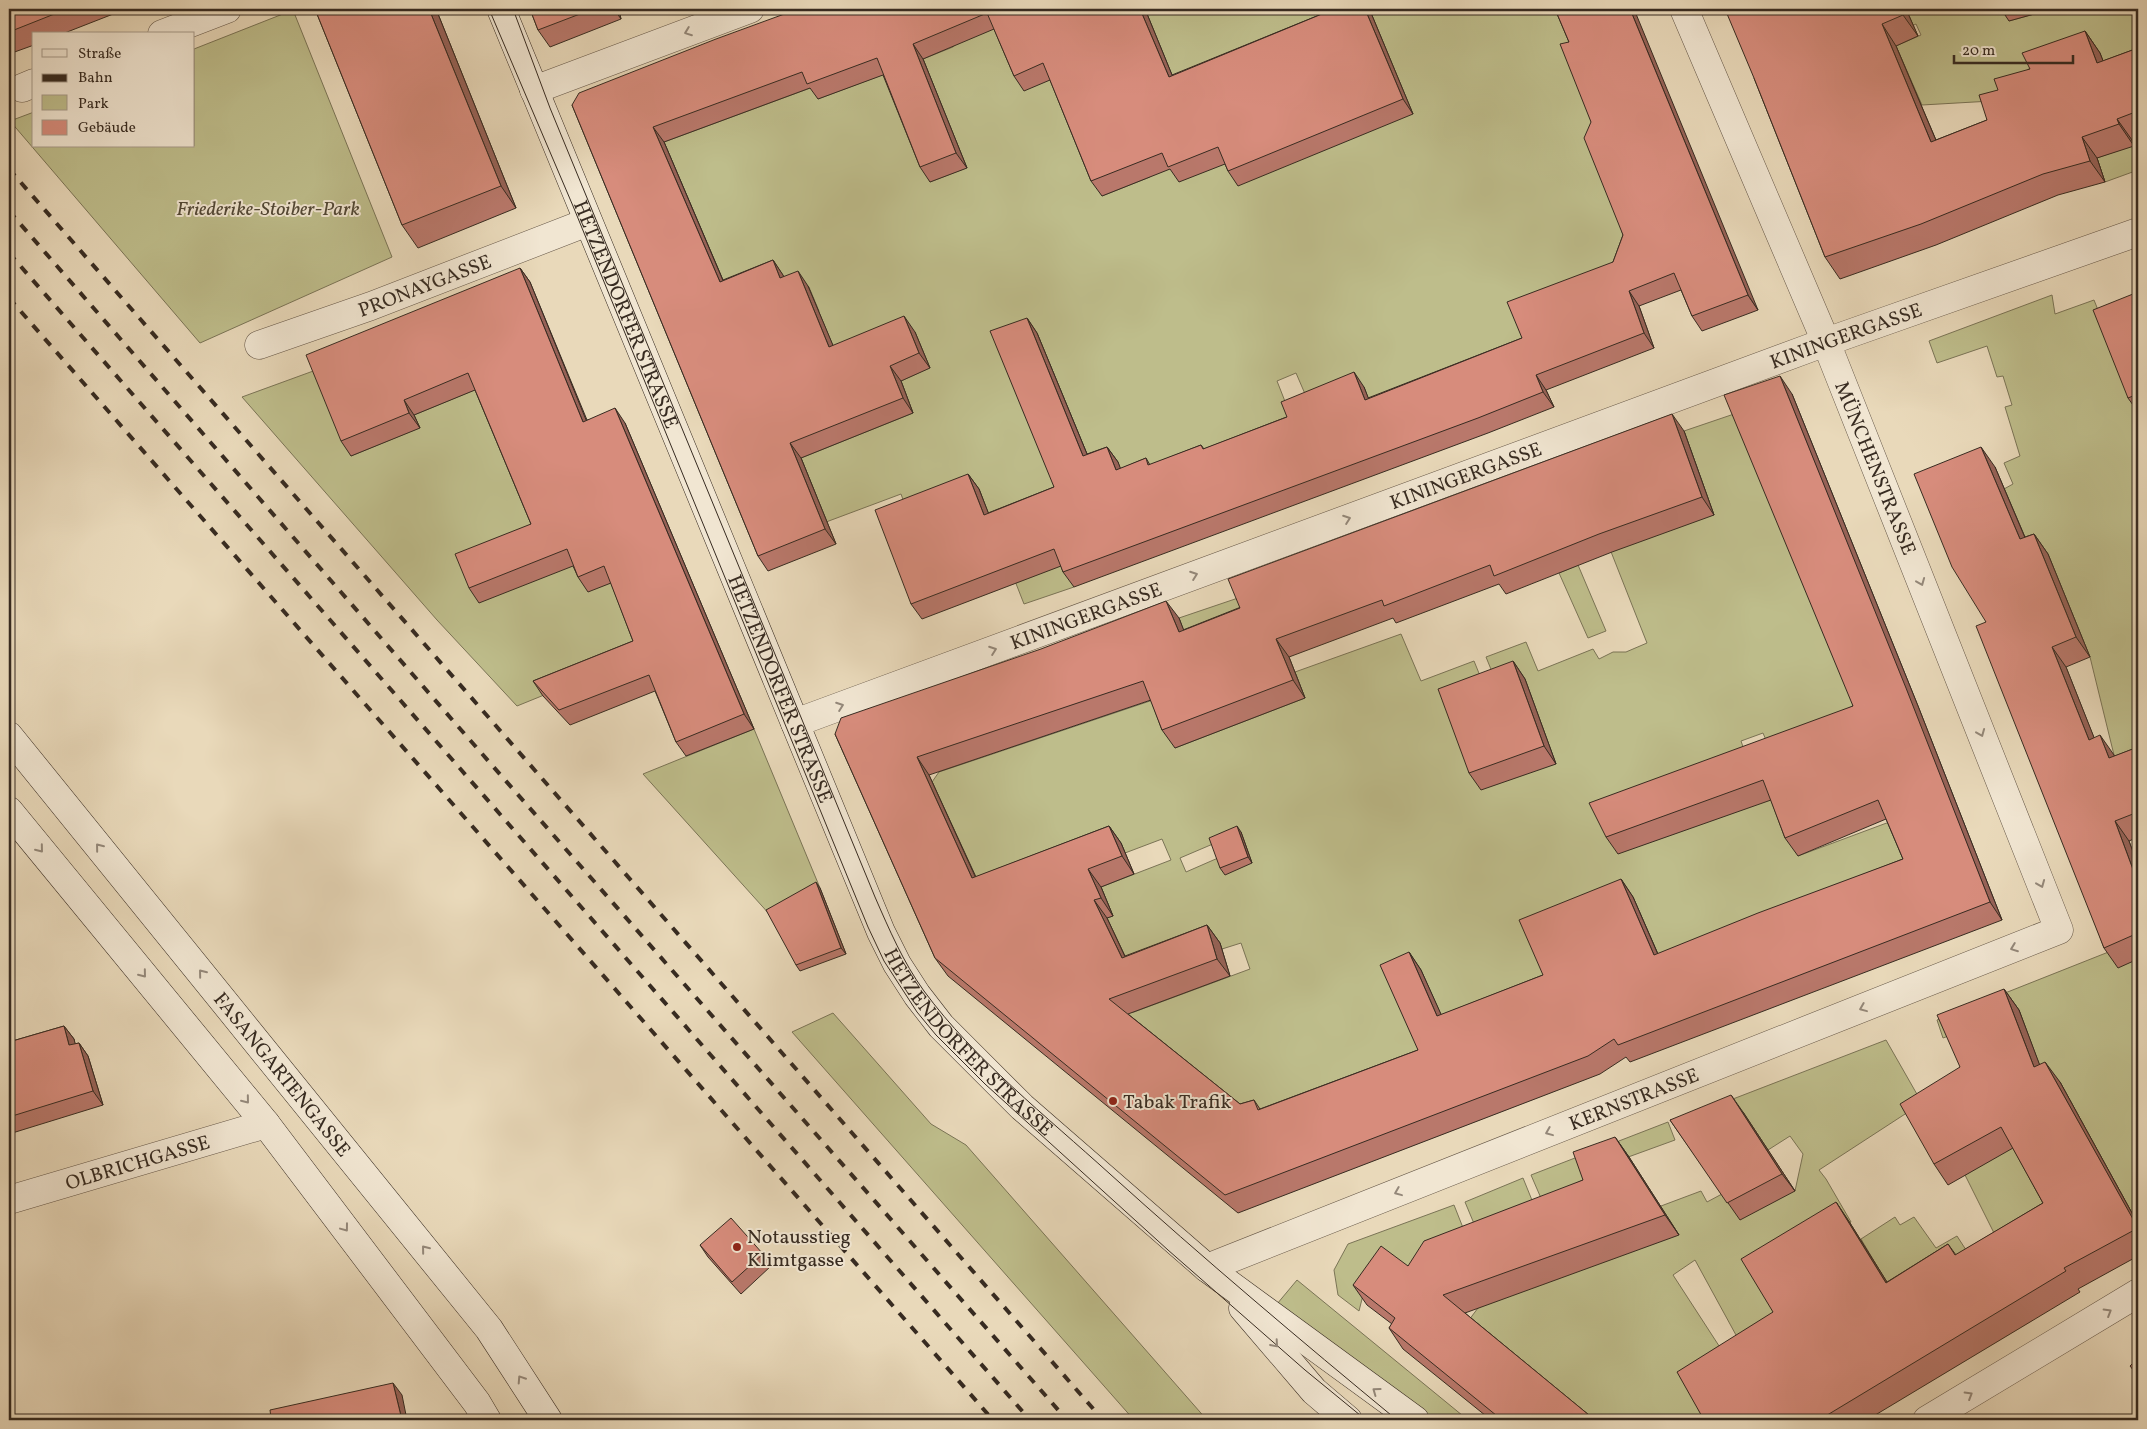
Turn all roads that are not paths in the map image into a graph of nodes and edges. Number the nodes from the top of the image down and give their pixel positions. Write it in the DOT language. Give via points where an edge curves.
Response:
graph roads {
  1 [pos="227,9"];
  2 [pos="501,9"];
  3 [pos="750,9"];
  4 [pos="1684,9"];
  5 [pos="167,32"];
  6 [pos="534,90"];
  7 [pos="588,222"];
  8 [pos="2138,232"];
  9 [pos="1826,342"];
  10 [pos="259,345"];
  11 [pos="795,723"];
  12 [pos="9,736"];
  13 [pos="9,811"];
  14 [pos="2059,930"];
  15 [pos="266,1124"];
  16 [pos="9,1200"];
  17 [pos="1207,1268"];
  18 [pos="2138,1294"];
  19 [pos="487,1420"];
  20 [pos="548,1420"];
  21 [pos="1348,1420"];
  22 [pos="1415,1420"];
  23 [pos="1927,1420"];
  1 -- 5 [label="street"];
  2 -- 6 [label="street, HETZENDORFER STRASSE"];
  3 -- 6 [label="street, one-way"];
  4 -- 9 [label="street, MÜNCHENSTRASSE"];
  6 -- 7 [label="street, HETZENDORFER STRASSE"];
  7 -- 10 [label="street, PRONAYGASSE" via="371,306"];
  7 -- 11 [label="street, HETZENDORFER STRASSE"];
  8 -- 9 [label="street, KININGERGASSE"];
  11 -- 9 [label="street, KININGERGASSE, one-way"];
  9 -- 14 [label="street, MÜNCHENSTRASSE, one-way"];
  11 -- 17 [label="street, HETZENDORFER STRASSE" via="881,932 917,995 941,1026 1022,1107"];
  20 -- 12 [label="street, FASANGARTENGASSE, one-way" via="489,1329"];
  13 -- 15 [label="street, one-way"];
  14 -- 17 [label="street, KERNSTRASSE, one-way"];
  15 -- 16 [label="street, OLBRICHGASSE"];
  15 -- 19 [label="street, one-way"];
  17 -- 21 [label="street, HETZENDORFER STRASSE, one-way" via="1314,1391"];
  22 -- 17 [label="street, HETZENDORFER STRASSE, one-way"];
  23 -- 18 [label="street, one-way"];
}
